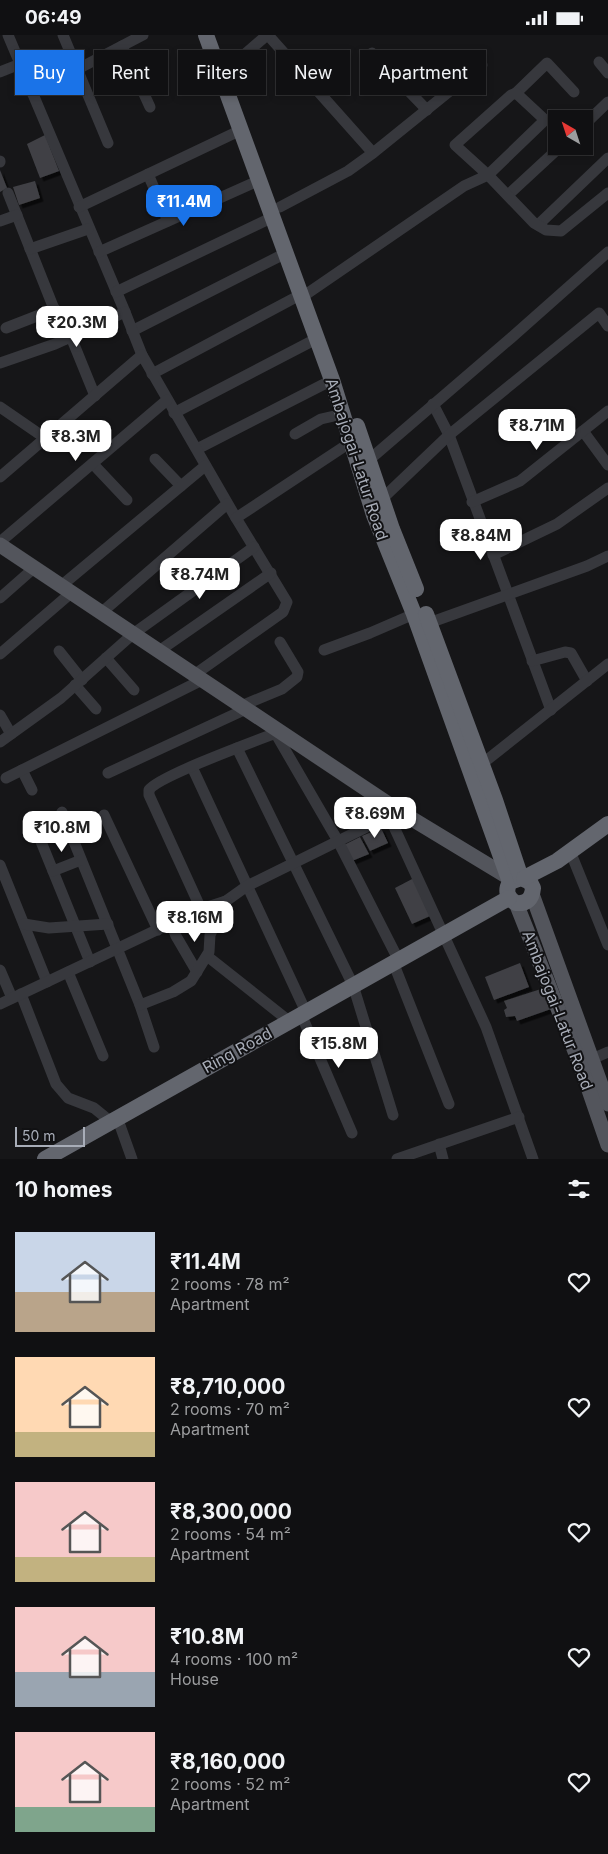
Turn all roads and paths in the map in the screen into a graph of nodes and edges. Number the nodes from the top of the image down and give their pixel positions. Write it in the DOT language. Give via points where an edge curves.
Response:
graph roads {
  1 [pos="8,35"];
  2 [pos="63,35"];
  3 [pos="143,35"];
  4 [pos="206,35"];
  5 [pos="217,35"];
  6 [pos="268,35"];
  7 [pos="122,46"];
  8 [pos="69,50"];
  9 [pos="223,50"];
  10 [pos="251,50"];
  11 [pos="15,52"];
  12 [pos="599,62"];
  13 [pos="84,65"];
  14 [pos="15,66"];
  15 [pos="0,72"];
  16 [pos="608,73"];
  17 [pos="84,86"];
  18 [pos="574,92"];
  19 [pos="516,93"];
  20 [pos="33,95"];
  21 [pos="239,95"];
  22 [pos="413,95"];
  23 [pos="445,95"];
  24 [pos="608,102"];
  25 [pos="150,107"];
  26 [pos="427,110"];
  27 [pos="593,116"];
  28 [pos="241,130"];
  29 [pos="108,143"];
  30 [pos="373,153"];
  31 [pos="551,155"];
  32 [pos="608,158"];
  33 [pos="148,175"];
  34 [pos="488,175"];
  35 [pos="260,180"];
  36 [pos="8,193"];
  37 [pos="608,193"];
  38 [pos="508,195"];
  39 [pos="79,207"];
  40 [pos="276,212"];
  41 [pos="17,215"];
  42 [pos="0,221"];
  43 [pos="168,221"];
  44 [pos="538,225"];
  45 [pos="88,229"];
  46 [pos="30,249"];
  47 [pos="98,251"];
  48 [pos="608,252"];
  49 [pos="284,254"];
  50 [pos="597,262"];
  51 [pos="608,267"];
  52 [pos="116,292"];
  53 [pos="304,294"];
  54 [pos="608,305"];
  55 [pos="55,309"];
  56 [pos="125,312"];
  57 [pos="599,313"];
  58 [pos="608,326"];
  59 [pos="6,328"];
  60 [pos="132,331"];
  61 [pos="68,338"];
  62 [pos="316,339"];
  63 [pos="142,355"];
  64 [pos="0,363"];
  65 [pos="152,374"];
  66 [pos="332,380"];
  67 [pos="95,396"];
  68 [pos="167,401"];
  69 [pos="434,403"];
  70 [pos="0,407"];
  71 [pos="608,411"];
  72 [pos="174,413"];
  73 [pos="343,414"];
  74 [pos="583,431"];
  75 [pos="295,434"];
  76 [pos="449,435"];
  77 [pos="45,438"];
  78 [pos="351,442"];
  79 [pos="197,449"];
  80 [pos="155,459"];
  81 [pos="369,460"];
  82 [pos="93,464"];
  83 [pos="608,465"];
  84 [pos="205,466"];
  85 [pos="2,472"];
  86 [pos="181,486"];
  87 [pos="608,487"];
  88 [pos="127,500"];
  89 [pos="376,501"];
  90 [pos="472,501"];
  91 [pos="228,504"];
  92 [pos="236,518"];
  93 [pos="0,543"];
  94 [pos="254,547"];
  95 [pos="493,555"];
  96 [pos="608,556"];
  97 [pos="34,569"];
  98 [pos="271,573"];
  99 [pos="66,590"];
  100 [pos="507,594"];
  101 [pos="0,599"];
  102 [pos="101,613"];
  103 [pos="414,614"];
  104 [pos="429,623"];
  105 [pos="133,634"];
  106 [pos="280,641"];
  107 [pos="324,650"];
  108 [pos="59,651"];
  109 [pos="159,651"];
  110 [pos="0,655"];
  111 [pos="106,658"];
  112 [pos="532,661"];
  113 [pos="608,664"];
  114 [pos="198,678"];
  115 [pos="587,681"];
  116 [pos="78,682"];
  117 [pos="134,690"];
  118 [pos="243,708"];
  119 [pos="96,709"];
  120 [pos="550,709"];
  121 [pos="0,715"];
  122 [pos="274,730"];
  123 [pos="11,735"];
  124 [pos="0,742"];
  125 [pos="237,748"];
  126 [pos="192,767"];
  127 [pos="477,767"];
  128 [pos="22,769"];
  129 [pos="108,773"];
  130 [pos="6,778"];
  131 [pos="32,790"];
  132 [pos="62,812"];
  133 [pos="394,814"];
  134 [pos="104,815"];
  135 [pos="31,817"];
  136 [pos="608,824"];
  137 [pos="338,841"];
  138 [pos="570,851"];
  139 [pos="81,860"];
  140 [pos="294,863"];
  141 [pos="0,865"];
  142 [pos="53,871"];
  143 [pos="247,886"];
  144 [pos="519,887"];
  145 [pos="226,901"];
  146 [pos="201,909"];
  147 [pos="171,923"];
  148 [pos="24,924"];
  149 [pos="108,924"];
  150 [pos="76,927"];
  151 [pos="158,930"];
  152 [pos="443,933"];
  153 [pos="608,945"];
  154 [pos="118,949"];
  155 [pos="207,956"];
  156 [pos="395,960"];
  157 [pos="90,962"];
  158 [pos="0,970"];
  159 [pos="68,972"];
  160 [pos="198,972"];
  161 [pos="48,982"];
  162 [pos="353,985"];
  163 [pos="16,996"];
  164 [pos="0,1004"];
  165 [pos="140,1005"];
  166 [pos="299,1016"];
  167 [pos="154,1047"];
  168 [pos="608,1052"];
  169 [pos="103,1056"];
  170 [pos="592,1059"];
  171 [pos="449,1104"];
  172 [pos="608,1104"];
  173 [pos="393,1115"];
  174 [pos="519,1117"];
  175 [pos="113,1119"];
  176 [pos="352,1133"];
  177 [pos="439,1145"];
  178 [pos="608,1145"];
  179 [pos="44,1159"];
  180 [pos="132,1159"];
  181 [pos="396,1159"];
  182 [pos="443,1159"];
  183 [pos="533,1159"];
  1 -- 11 [label="street"];
  2 -- 8 [label="street"];
  3 -- 7 [label="street"];
  4 -- 28 [label="highway, Ambajogai-Latur Road"];
  5 -- 9 [label="highway"];
  6 -- 10 [label="street"];
  6 -- 30 [label="street"];
  7 -- 13 [label="street"];
  7 -- 25 [label="street"];
  12 -- 16 [label="street"];
  14 -- 15 [label="street"];
  17 -- 29 [label="street"];
  18 -- 19 [label="street" via="546,63"];
  19 -- 34 [label="street" via="545,120"];
  19 -- 34 [label="street" via="455,145"];
  20 -- 39 [label="street"];
  21 -- 40 [label="highway"];
  22 -- 26 [label="street"];
  23 -- 26 [label="street"];
  24 -- 27 [label="street"];
  26 -- 30 [label="street"];
  28 -- 33 [label="street"];
  28 -- 35 [label="highway, Ambajogai-Latur Road"];
  30 -- 40 [label="street"];
  31 -- 38 [label="street"];
  32 -- 44 [label="street"];
  33 -- 39 [label="street"];
  33 -- 43 [label="street"];
  34 -- 38 [label="street"];
  34 -- 53 [label="street" via="464,186"];
  35 -- 40 [label="highway, Ambajogai-Latur Road"];
  35 -- 43 [label="street"];
  36 -- 41 [label="street"];
  37 -- 44 [label="street" via="561,231 546,230"];
  38 -- 44 [label="street"];
  39 -- 45 [label="street"];
  40 -- 49 [label="highway, Ambajogai-Latur Road"];
  40 -- 52 [label="street"];
  40 -- 53 [label="highway"];
  41 -- 42 [label="street"];
  41 -- 46 [label="street"];
  43 -- 47 [label="street"];
  45 -- 46 [label="street"];
  45 -- 47 [label="street"];
  46 -- 55 [label="street"];
  47 -- 52 [label="street"];
  48 -- 50 [label="street"];
  49 -- 53 [label="highway, Ambajogai-Latur Road"];
  49 -- 60 [label="street"];
  50 -- 51 [label="street"];
  50 -- 69 [label="street"];
  52 -- 56 [label="street"];
  53 -- 62 [label="highway, Ambajogai-Latur Road"];
  53 -- 65 [label="street"];
  53 -- 81 [label="highway"];
  54 -- 57 [label="street"];
  55 -- 59 [label="street"];
  55 -- 61 [label="street"];
  56 -- 60 [label="street"];
  56 -- 61 [label="street"];
  57 -- 58 [label="street"];
  57 -- 76 [label="street"];
  60 -- 63 [label="street"];
  61 -- 64 [label="street"];
  61 -- 67 [label="street"];
  62 -- 66 [label="highway, Ambajogai-Latur Road"];
  62 -- 72 [label="street"];
  63 -- 65 [label="street"];
  63 -- 67 [label="street"];
  65 -- 68 [label="street"];
  66 -- 73 [label="highway, Ambajogai-Latur Road"];
  66 -- 79 [label="street"];
  67 -- 77 [label="street"];
  68 -- 72 [label="street"];
  68 -- 82 [label="street"];
  69 -- 76 [label="street"];
  69 -- 81 [label="street"];
  70 -- 77 [label="street"];
  71 -- 74 [label="street"];
  72 -- 79 [label="street"];
  73 -- 75 [label="street" via="321,419"];
  73 -- 78 [label="highway, Ambajogai-Latur Road"];
  74 -- 83 [label="street"];
  74 -- 90 [label="street" via="520,481"];
  76 -- 89 [label="street"];
  76 -- 90 [label="street"];
  77 -- 85 [label="street"];
  78 -- 89 [label="highway, Ambajogai-Latur Road"];
  78 -- 92 [label="street"];
  79 -- 84 [label="street"];
  80 -- 86 [label="street"];
  81 -- 89 [label="highway"];
  82 -- 88 [label="street"];
  82 -- 93 [label="street"];
  84 -- 86 [label="street"];
  84 -- 91 [label="street"];
  86 -- 99 [label="street"];
  87 -- 95 [label="street" via="557,524"];
  89 -- 103 [label="highway, Ambajogai-Latur Road"];
  89 -- 104 [label="highway"];
  90 -- 95 [label="street"];
  91 -- 92 [label="street"];
  91 -- 102 [label="street"];
  92 -- 94 [label="street"];
  93 -- 97 [label="main road"];
  94 -- 98 [label="street"];
  94 -- 105 [label="street"];
  95 -- 100 [label="street"];
  96 -- 100 [label="street" via="587,567"];
  97 -- 99 [label="main road"];
  97 -- 101 [label="street"];
  98 -- 109 [label="street"];
  98 -- 114 [label="street" via="286,597 283,612"];
  99 -- 102 [label="main road"];
  99 -- 110 [label="street"];
  100 -- 104 [label="street"];
  100 -- 112 [label="street"];
  102 -- 105 [label="main road"];
  103 -- 107 [label="street"];
  103 -- 127 [label="highway, Ambajogai-Latur Road"];
  104 -- 127 [label="highway"];
  105 -- 109 [label="main road"];
  105 -- 111 [label="street"];
  106 -- 118 [label="street" via="298,673 297,677 282,689"];
  108 -- 116 [label="street"];
  109 -- 114 [label="main road"];
  111 -- 116 [label="street"];
  111 -- 117 [label="street"];
  112 -- 115 [label="street" via="571,653"];
  112 -- 120 [label="street"];
  113 -- 115 [label="street"];
  114 -- 118 [label="main road"];
  114 -- 128 [label="street"];
  115 -- 120 [label="street"];
  116 -- 119 [label="street"];
  116 -- 123 [label="street"];
  118 -- 122 [label="main road"];
  118 -- 129 [label="street"];
  120 -- 127 [label="street"];
  121 -- 123 [label="street"];
  122 -- 125 [label="street"];
  122 -- 133 [label="main road"];
  122 -- 137 [label="street"];
  123 -- 124 [label="street"];
  125 -- 126 [label="street"];
  125 -- 140 [label="street"];
  126 -- 143 [label="street"];
  126 -- 146 [label="street" via="151,787 149,795"];
  127 -- 144 [label="highway, Ambajogai-Latur Road"];
  128 -- 130 [label="street"];
  128 -- 131 [label="street"];
  132 -- 139 [label="street"];
  133 -- 137 [label="street"];
  133 -- 144 [label="main road"];
  133 -- 152 [label="street"];
  134 -- 151 [label="street"];
  135 -- 142 [label="street"];
  136 -- 138 [label="highway"];
  137 -- 140 [label="street"];
  137 -- 156 [label="street"];
  138 -- 144 [label="highway"];
  138 -- 153 [label="street"];
  139 -- 142 [label="street"];
  139 -- 149 [label="street"];
  140 -- 143 [label="street"];
  140 -- 162 [label="street"];
  141 -- 148 [label="street"];
  142 -- 150 [label="street"];
  143 -- 145 [label="street"];
  143 -- 166 [label="street"];
  144 -- 152 [label="highway, Ring Road"];
  144 -- 170 [label="main road, Ambajogai-Latur Road"];
  144 -- 178 [label="main road, Ambajogai-Latur Road"];
  145 -- 146 [label="street"];
  145 -- 155 [label="street" via="210,935"];
  146 -- 147 [label="street"];
  147 -- 151 [label="street"];
  147 -- 160 [label="street"];
  148 -- 150 [label="street" via="49,928"];
  148 -- 161 [label="street"];
  149 -- 150 [label="street"];
  149 -- 154 [label="street"];
  150 -- 157 [label="street"];
  151 -- 154 [label="street"];
  152 -- 156 [label="highway, Ring Road"];
  152 -- 174 [label="street" via="486,1027"];
  154 -- 157 [label="street"];
  154 -- 165 [label="street"];
  155 -- 160 [label="street"];
  155 -- 166 [label="street"];
  156 -- 162 [label="highway, Ring Road"];
  156 -- 171 [label="street"];
  157 -- 159 [label="street"];
  158 -- 163 [label="street"];
  159 -- 161 [label="street"];
  159 -- 169 [label="street"];
  160 -- 165 [label="street" via="173,993"];
  161 -- 163 [label="street"];
  162 -- 166 [label="highway, Ring Road"];
  162 -- 173 [label="street"];
  163 -- 164 [label="street"];
  163 -- 175 [label="street" via="56,1084 68,1098"];
  165 -- 167 [label="street"];
  166 -- 175 [label="highway, Ring Road"];
  166 -- 176 [label="street"];
  168 -- 170 [label="street"];
  170 -- 172 [label="main road, Ambajogai-Latur Road"];
  174 -- 177 [label="street"];
  174 -- 183 [label="street"];
  175 -- 179 [label="highway, Ring Road"];
  175 -- 180 [label="street"];
  177 -- 181 [label="street"];
  177 -- 182 [label="street"];
}
